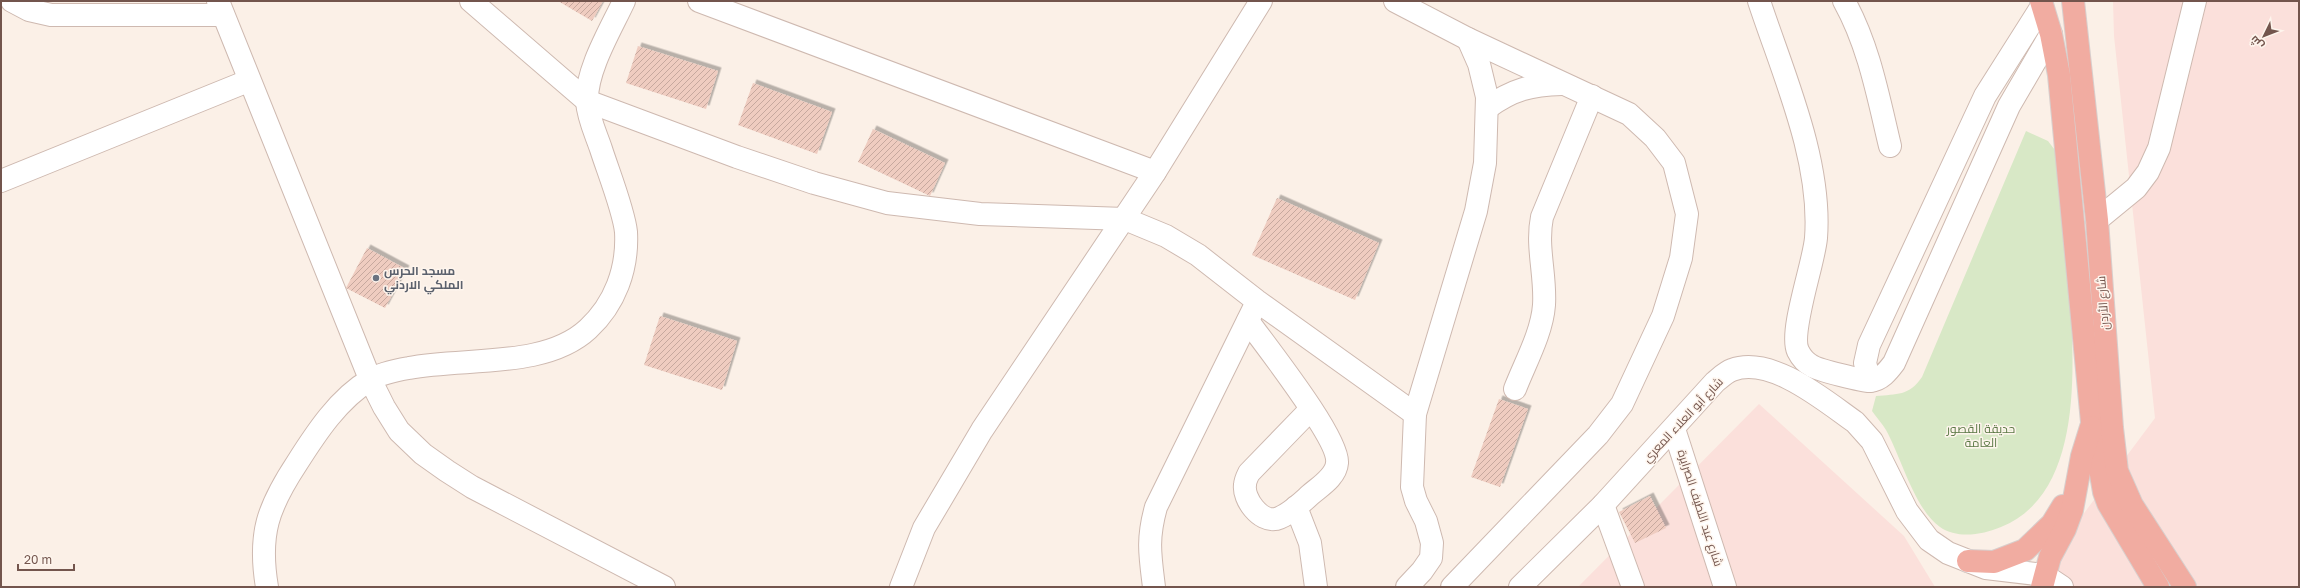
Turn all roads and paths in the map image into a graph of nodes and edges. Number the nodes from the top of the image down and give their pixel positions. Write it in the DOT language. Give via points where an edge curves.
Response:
graph roads {
  1 [pos="12,1"];
  2 [pos="471,1"];
  3 [pos="624,1"];
  4 [pos="699,1"];
  5 [pos="1261,1"];
  6 [pos="1395,1"];
  7 [pos="1759,1"];
  8 [pos="1844,1"];
  9 [pos="2073,1"];
  10 [pos="2195,1"];
  11 [pos="2041,3"];
  12 [pos="221,8"];
  13 [pos="2051,34"];
  14 [pos="1468,39"];
  15 [pos="248,81"];
  16 [pos="1994,82"];
  17 [pos="1564,84"];
  18 [pos="2016,93"];
  19 [pos="1592,96"];
  20 [pos="587,101"];
  21 [pos="1487,108"];
  22 [pos="1890,146"];
  23 [pos="1155,172"];
  24 [pos="1,180"];
  25 [pos="1125,219"];
  26 [pos="2097,220"];
  27 [pos="1257,301"];
  28 [pos="1248,321"];
  29 [pos="370,379"];
  30 [pos="1870,381"];
  31 [pos="1515,389"];
  32 [pos="1312,409"];
  33 [pos="1415,414"];
  34 [pos="2092,422"];
  35 [pos="1674,429"];
  36 [pos="2076,487"];
  37 [pos="1603,505"];
  38 [pos="1296,507"];
  39 [pos="1968,561"];
  40 [pos="2038,583"];
  41 [pos="267,587"];
  42 [pos="664,587"];
  43 [pos="901,587"];
  44 [pos="1154,587"];
  45 [pos="1316,587"];
  46 [pos="1407,587"];
  47 [pos="1452,587"];
  48 [pos="1520,587"];
  49 [pos="1633,587"];
  50 [pos="1725,587"];
  51 [pos="2062,587"];
  52 [pos="2158,587"];
  53 [pos="2185,587"];
  1 -- 12 [label="street" via="29,10 51,15"];
  2 -- 20 [label="street"];
  3 -- 20 [label="street" via="596,62"];
  4 -- 23 [label="street"];
  5 -- 23 [label="street"];
  6 -- 14 [label="street"];
  7 -- 30 [label="street" via="1795,110 1814,192 1816,239 1797,327 1797,350 1812,367"];
  8 -- 22 [label="street" via="1866,50"];
  9 -- 26 [label="highway, شارع الأردن"];
  10 -- 26 [label="street" via="2159,148 2148,172 2136,188"];
  11 -- 13 [label="highway, شارع الأردن"];
  11 -- 16 [label="street"];
  12 -- 15 [label="street"];
  13 -- 18 [label="street"];
  13 -- 34 [label="highway, شارع الأردن" via="2059,75"];
  14 -- 17 [label="street"];
  14 -- 21 [label="street" via="1485,83"];
  15 -- 24 [label="street"];
  15 -- 29 [label="street"];
  16 -- 18 [label="street"];
  16 -- 30 [label="street" via="1985,96 1869,345 1866,363"];
  17 -- 19 [label="street"];
  17 -- 21 [label="street" via="1523,88 1504,96"];
  18 -- 30 [label="street" via="1900,351 1881,378"];
  19 -- 31 [label="street" via="1542,217 1539,240 1544,305 1539,328"];
  19 -- 47 [label="street" via="1629,114 1655,138 1674,163 1687,214 1681,258 1663,316 1622,404 1598,435"];
  20 -- 25 [label="street" via="814,183 887,202 980,214"];
  20 -- 29 [label="street" via="591,122 626,231 624,268 611,302 587,330 556,349 520,357 430,364 397,370"];
  21 -- 33 [label="street" via="1485,163 1476,211"];
  23 -- 25 [label="street"];
  25 -- 27 [label="street" via="1166,236 1198,255"];
  25 -- 43 [label="street" via="982,430 924,528"];
  26 -- 53 [label="highway, شارع الأردن" via="2117,471 2132,505"];
  27 -- 28 [label="street"];
  27 -- 33 [label="street"];
  28 -- 32 [label="street"];
  28 -- 44 [label="street" via="1156,507 1149,548"];
  29 -- 41 [label="street" via="344,401 327,420 287,479 270,511 263,535 263,565"];
  29 -- 42 [label="street" via="400,431 423,454 447,471 472,487"];
  32 -- 38 [label="street" via="1337,454 1337,464 1333,474"];
  32 -- 38 [label="street" via="1248,473 1244,485 1246,498 1262,516 1273,519 1284,516"];
  33 -- 46 [label="street" via="1412,487 1432,543 1431,558"];
  34 -- 36 [label="highway"];
  34 -- 52 [label="highway, شارع الأردن" via="2108,503"];
  35 -- 37 [label="street, شارع أبو العلاء المعري"];
  35 -- 39 [label="street, شارع أبو العلاء المعري" via="1715,382 1732,370 1748,367 1790,378 1864,430 1886,466 1907,511 1929,540 1948,553"];
  35 -- 50 [label="street, شارع عبد اللطيف الصرايرة"];
  36 -- 39 [label="highway" via="2052,524 2025,550 1994,562"];
  36 -- 40 [label="highway" via="2070,516"];
  37 -- 48 [label="street, شارع أبو العلاء المعري"];
  37 -- 49 [label="street"];
  38 -- 45 [label="street" via="1310,543"];
  39 -- 40 [label="street, شارع أبو العلاء المعري"];
  40 -- 51 [label="street, شارع أبو العلاء المعري"];
}
